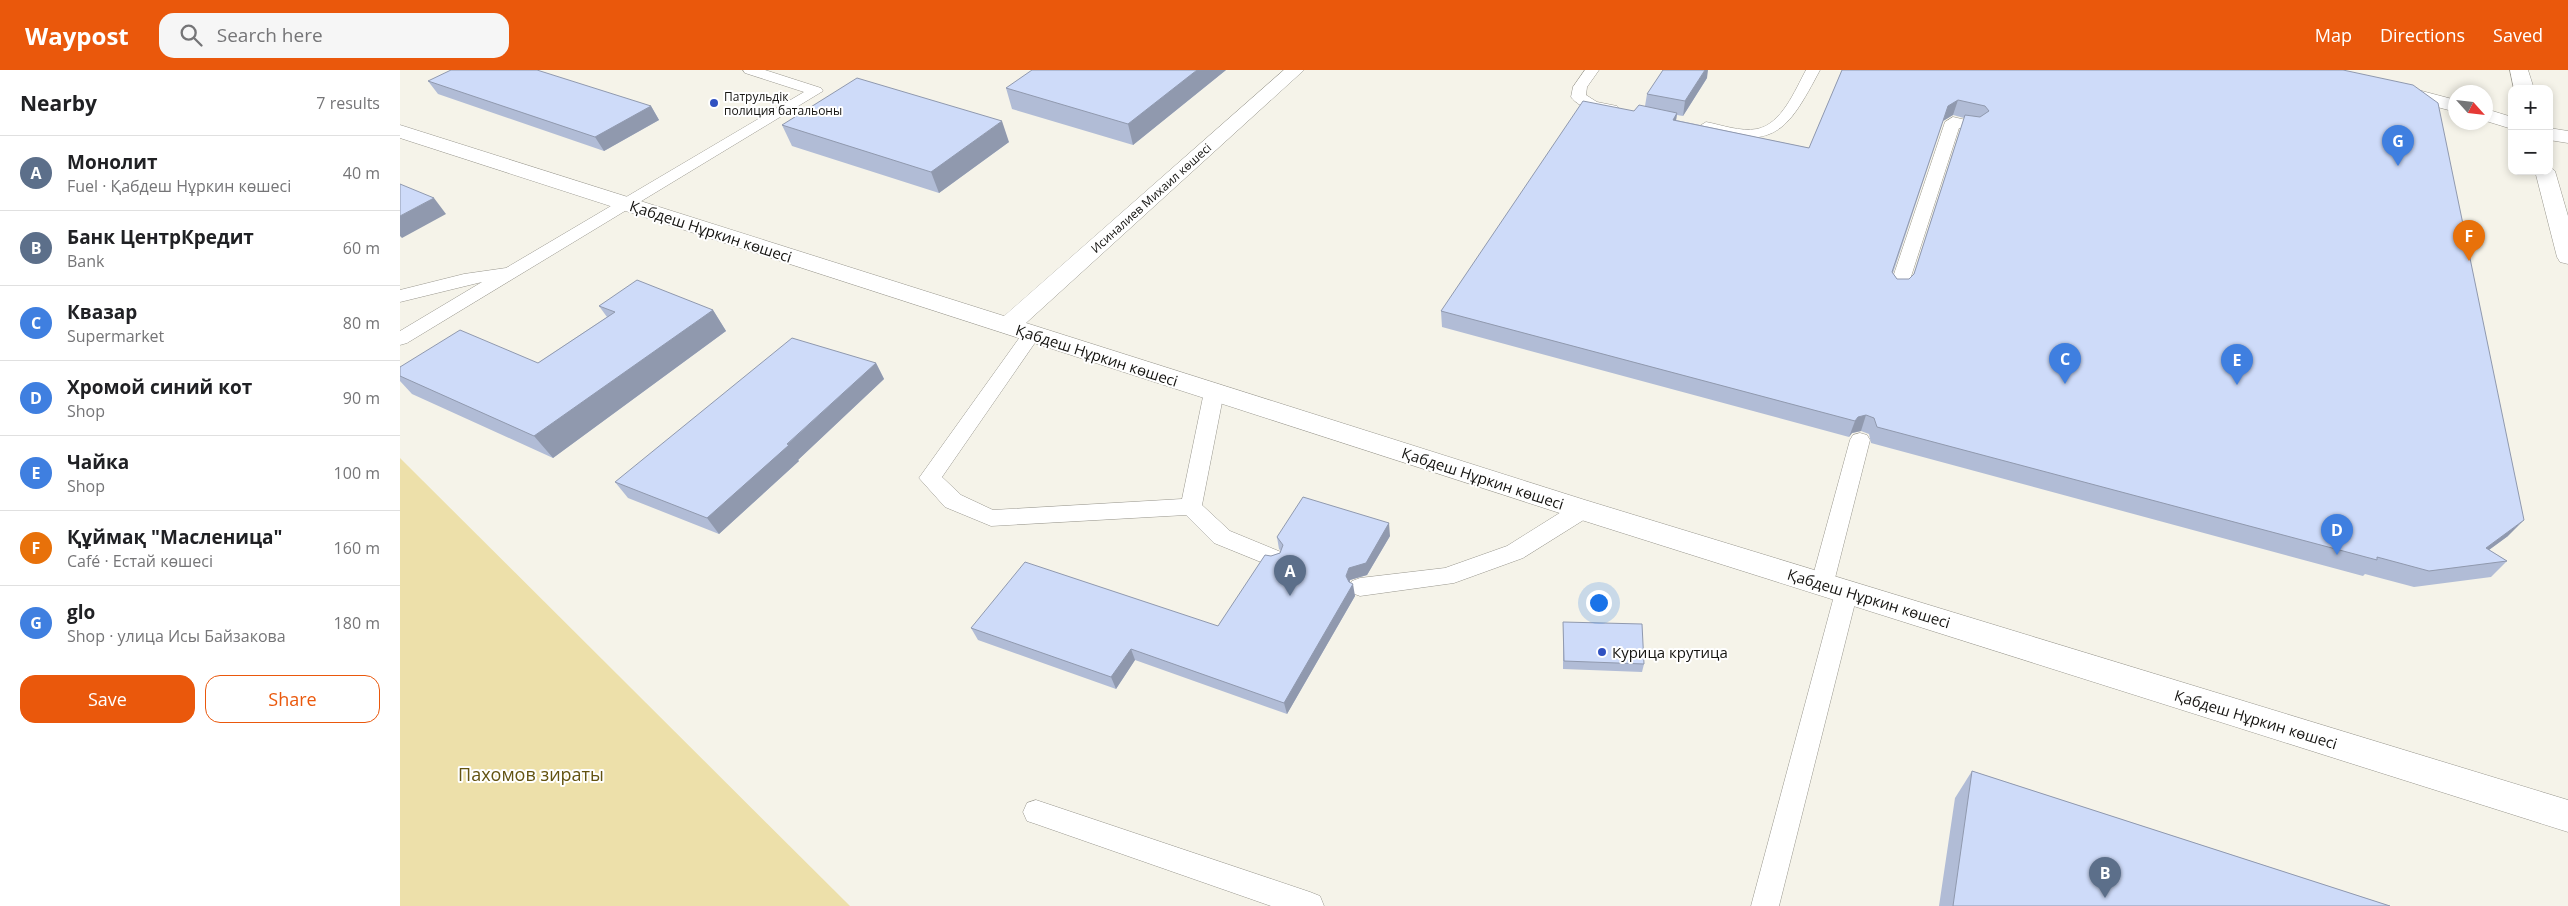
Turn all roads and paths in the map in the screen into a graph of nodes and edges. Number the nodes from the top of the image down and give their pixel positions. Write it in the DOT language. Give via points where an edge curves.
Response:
graph roads {
  1 [pos="750,70"];
  2 [pos="1295,70"];
  3 [pos="1592,70"];
  4 [pos="1813,70"];
  5 [pos="2519,70"];
  6 [pos="2523,85"];
  7 [pos="2384,88"];
  8 [pos="2448,104"];
  9 [pos="1631,113"];
  10 [pos="2493,117"];
  11 [pos="2508,123"];
  12 [pos="1689,124"];
  13 [pos="1974,126"];
  14 [pos="400,131"];
  15 [pos="2553,135"];
  16 [pos="2568,137"];
  17 [pos="2546,175"];
  18 [pos="627,204"];
  19 [pos="2568,257"];
  20 [pos="515,271"];
  21 [pos="1898,289"];
  22 [pos="400,296"];
  23 [pos="1020,330"];
  24 [pos="400,340"];
  25 [pos="1214,392"];
  26 [pos="1860,440"];
  27 [pos="1192,507"];
  28 [pos="1582,510"];
  29 [pos="1273,558"];
  30 [pos="1360,587"];
  31 [pos="1834,587"];
  32 [pos="1036,812"];
  33 [pos="2568,816"];
  34 [pos="1310,906"];
  35 [pos="1764,906"];
  1 -- 18 [label="lane" via="816,91"];
  2 -- 23 [label="street, Исиналиев Михаил көшесі"];
  3 -- 9 [label="lane" via="1580,87 1578,97 1593,106"];
  4 -- 12 [label="lane" via="1785,118 1772,129 1746,135"];
  5 -- 6 [label="street"];
  7 -- 8 [label="street"];
  10 -- 11 [label="street"];
  13 -- 21 [label="lane" via="1952,122"];
  14 -- 18 [label="street, Қабдеш Нұркин көшесі"];
  15 -- 16 [label="street"];
  17 -- 19 [label="street"];
  18 -- 20 [label="lane"];
  18 -- 23 [label="street, Қабдеш Нұркин көшесі"];
  20 -- 22 [label="lane"];
  20 -- 24 [label="lane"];
  23 -- 25 [label="street, Қабдеш Нұркин көшесі"];
  23 -- 27 [label="lane" via="930,478 953,501 991,518"];
  25 -- 27 [label="lane"];
  25 -- 28 [label="street, Қабдеш Нұркин көшесі"];
  26 -- 31 [label="lane"];
  27 -- 29 [label="lane" via="1222,537"];
  28 -- 30 [label="lane" via="1515,552 1446,577"];
  28 -- 31 [label="street, Қабдеш Нұркин көшесі"];
  31 -- 33 [label="street, Қабдеш Нұркин көшесі"];
  31 -- 35 [label="lane"];
  32 -- 34 [label="lane"];
}
